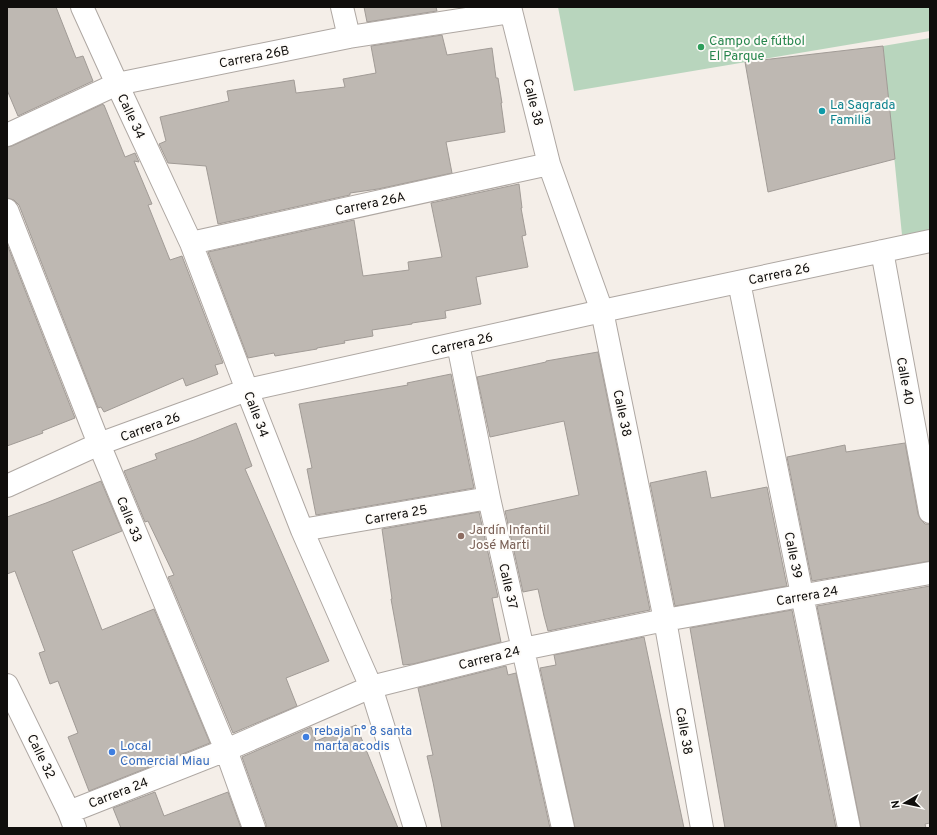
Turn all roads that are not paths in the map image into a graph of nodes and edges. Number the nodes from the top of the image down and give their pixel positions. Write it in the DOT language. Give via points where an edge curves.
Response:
graph roads {
  1 [pos="82,7"];
  2 [pos="342,7"];
  3 [pos="511,10"];
  4 [pos="349,37"];
  5 [pos="116,84"];
  6 [pos="7,135"];
  7 [pos="549,164"];
  8 [pos="7,210"];
  9 [pos="930,241"];
  10 [pos="191,243"];
  11 [pos="882,251"];
  12 [pos="739,282"];
  13 [pos="602,311"];
  14 [pos="458,344"];
  15 [pos="247,390"];
  16 [pos="99,444"];
  17 [pos="7,486"];
  18 [pos="489,498"];
  19 [pos="930,512"];
  20 [pos="302,530"];
  21 [pos="930,573"];
  22 [pos="802,596"];
  23 [pos="666,620"];
  24 [pos="523,649"];
  25 [pos="7,685"];
  26 [pos="371,687"];
  27 [pos="226,750"];
  28 [pos="72,820"];
  29 [pos="254,828"];
  30 [pos="415,828"];
  31 [pos="563,828"];
  32 [pos="702,828"];
  33 [pos="850,828"];
  1 -- 5 [label="street, Calle 34"];
  2 -- 4 [label="street"];
  3 -- 4 [label="street, Carrera 26B"];
  3 -- 7 [label="street, Calle 38"];
  4 -- 5 [label="street, Carrera 26B"];
  5 -- 6 [label="street, Carrera 26B"];
  5 -- 10 [label="street, Calle 34"];
  7 -- 10 [label="street, Carrera 26A"];
  7 -- 13 [label="street, Calle 38"];
  8 -- 16 [label="street, Calle 33"];
  9 -- 11 [label="street, Carrera 26"];
  10 -- 15 [label="street, Calle 34"];
  11 -- 12 [label="street, Carrera 26"];
  11 -- 19 [label="street, Calle 40"];
  12 -- 13 [label="street, Carrera 26"];
  12 -- 22 [label="street, Calle 39"];
  13 -- 14 [label="street, Carrera 26"];
  13 -- 23 [label="street, Calle 38"];
  14 -- 15 [label="street, Carrera 26"];
  14 -- 18 [label="street, Calle 37"];
  15 -- 16 [label="street, Carrera 26"];
  15 -- 20 [label="street, Calle 34"];
  16 -- 17 [label="street, Carrera 26"];
  16 -- 27 [label="street, Calle 33"];
  18 -- 20 [label="street, Carrera 25"];
  18 -- 24 [label="street, Calle 37"];
  20 -- 26 [label="street, Calle 34"];
  21 -- 22 [label="street, Carrera 24"];
  22 -- 23 [label="street, Carrera 24"];
  22 -- 33 [label="street, Calle 39"];
  23 -- 24 [label="street, Carrera 24"];
  23 -- 32 [label="street, Calle 38"];
  24 -- 26 [label="street, Carrera 24"];
  24 -- 31 [label="street, Calle 37"];
  25 -- 28 [label="street, Calle 32"];
  26 -- 27 [label="street, Carrera 24"];
  26 -- 30 [label="street, Calle 34"];
  27 -- 28 [label="street, Carrera 24"];
  27 -- 29 [label="street, Calle 33"];
}
